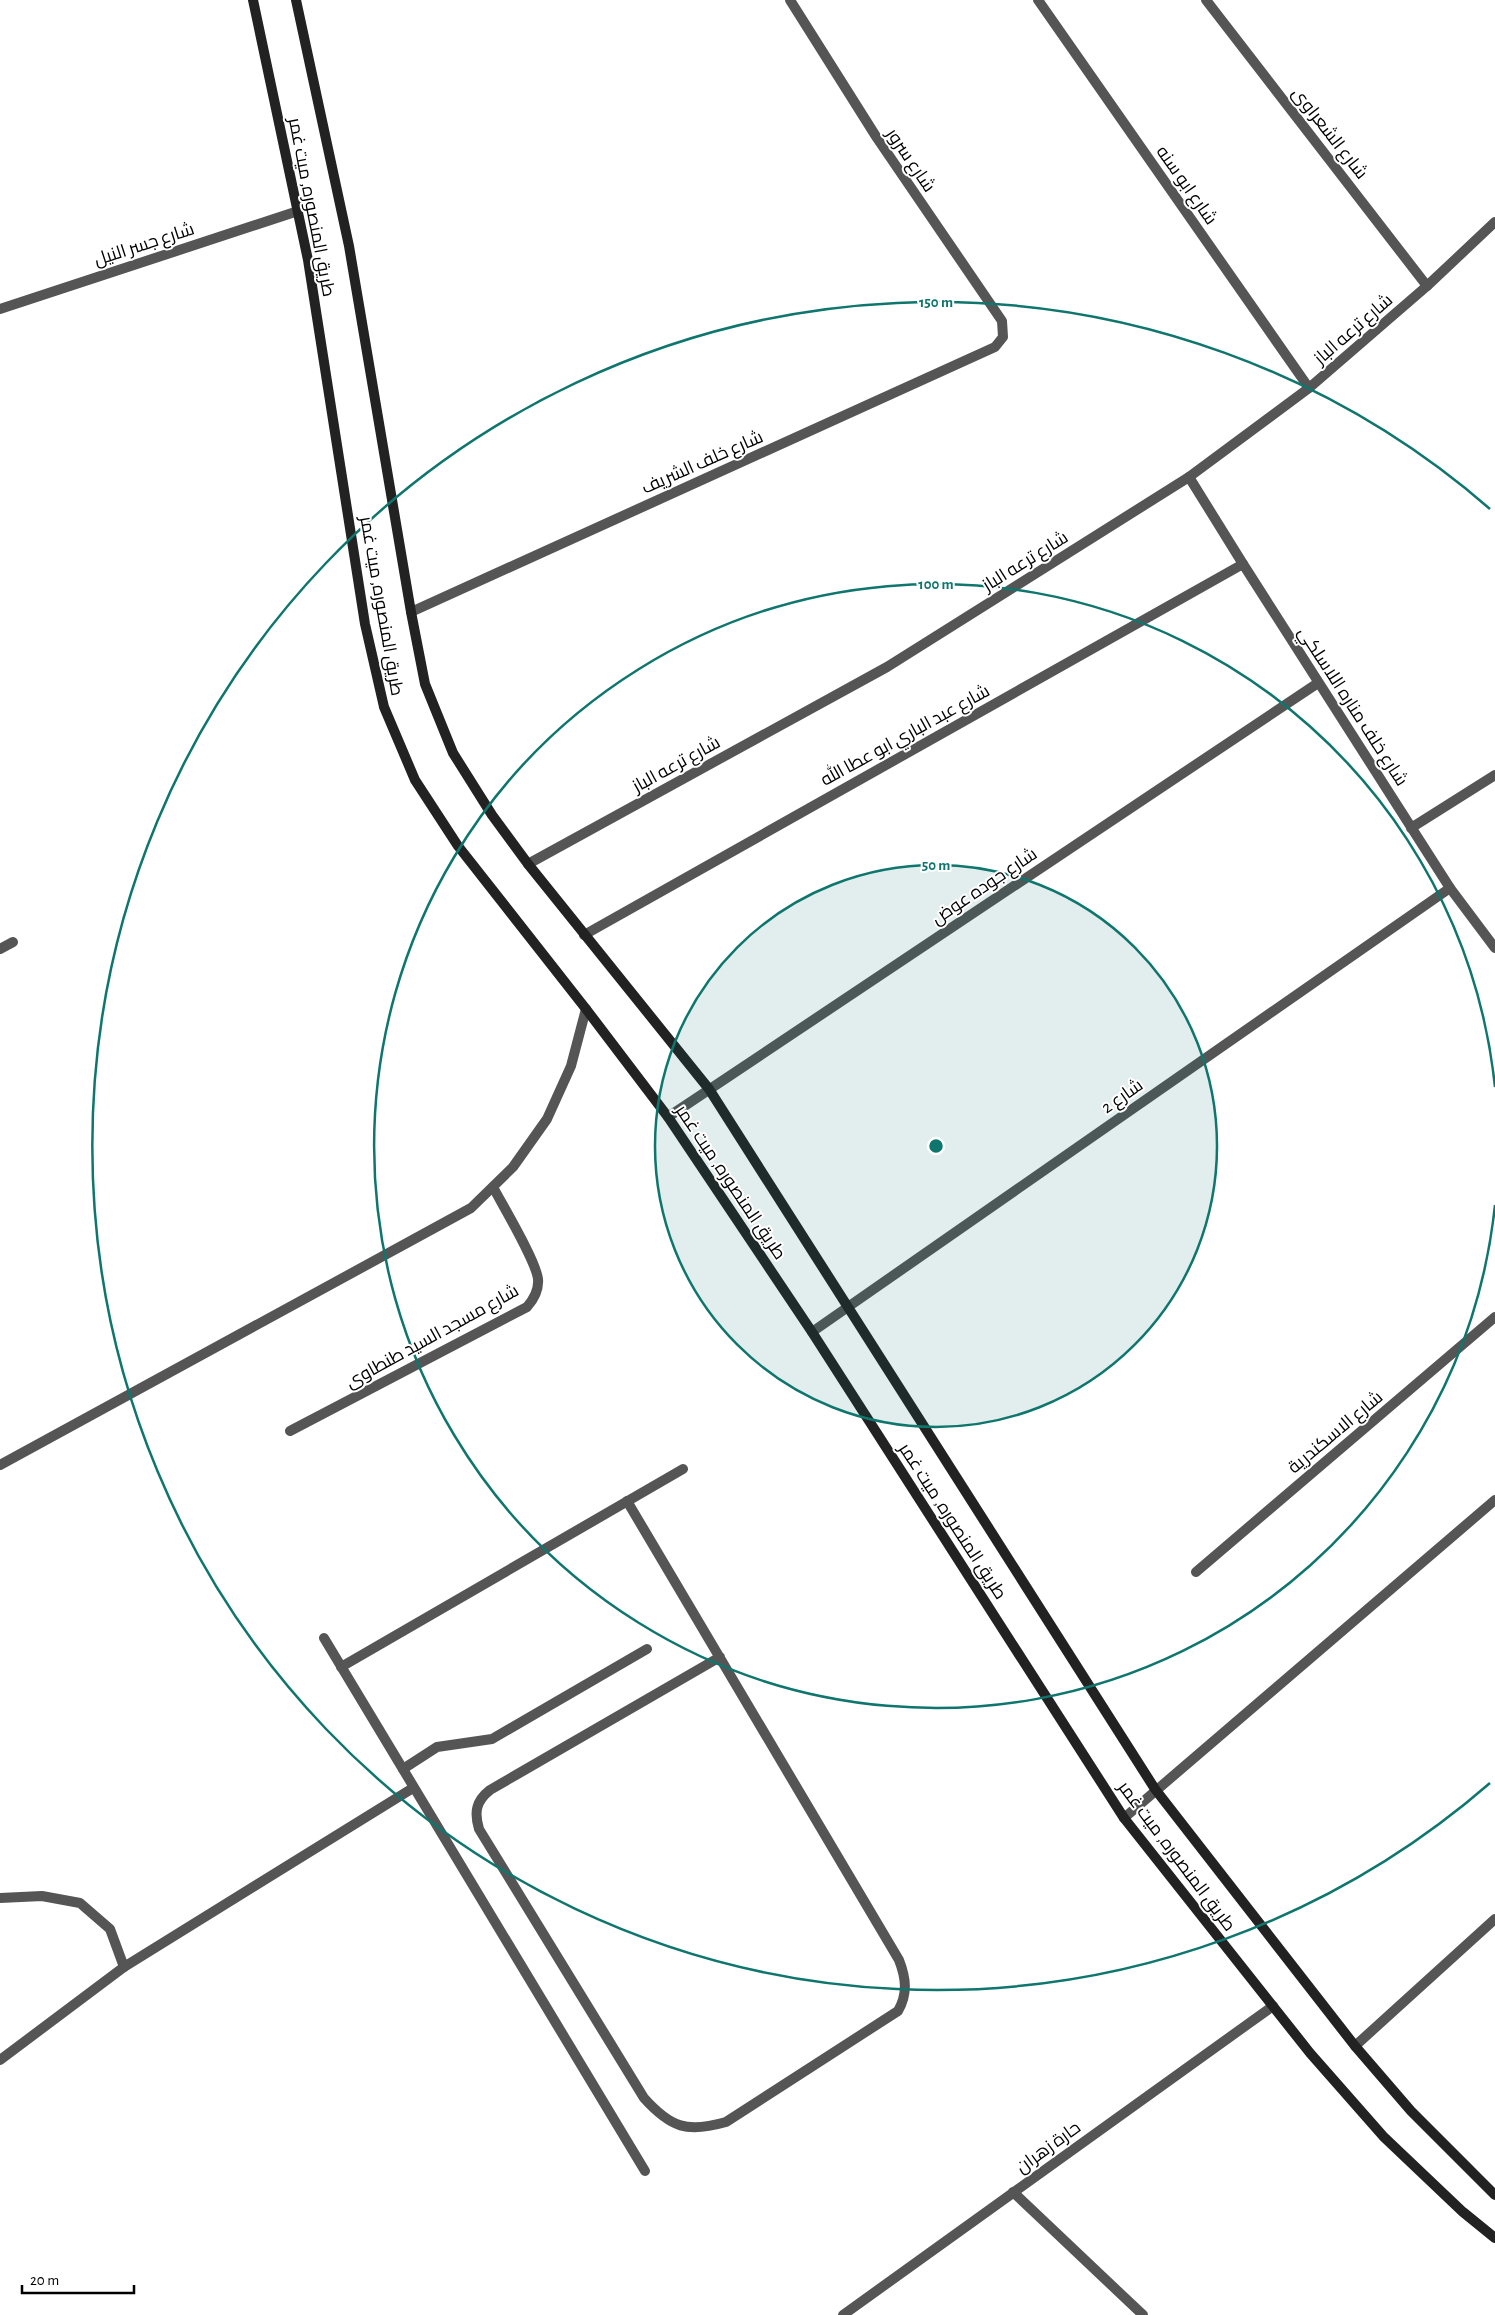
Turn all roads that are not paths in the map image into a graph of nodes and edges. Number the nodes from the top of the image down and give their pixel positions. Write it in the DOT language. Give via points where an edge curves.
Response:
graph roads {
  1 [pos="253,0"];
  2 [pos="296,0"];
  3 [pos="790,0"];
  4 [pos="1038,0"];
  5 [pos="1206,0"];
  6 [pos="298,211"];
  7 [pos="1495,222"];
  8 [pos="1427,286"];
  9 [pos="0,309"];
  10 [pos="1003,337"];
  11 [pos="1309,388"];
  12 [pos="1189,478"];
  13 [pos="1243,564"];
  14 [pos="411,612"];
  15 [pos="1318,683"];
  16 [pos="1495,775"];
  17 [pos="1412,828"];
  18 [pos="528,864"];
  19 [pos="1450,888"];
  20 [pos="584,935"];
  21 [pos="13,942"];
  22 [pos="1495,948"];
  23 [pos="0,949"];
  24 [pos="586,1009"];
  25 [pos="709,1089"];
  26 [pos="668,1117"];
  27 [pos="493,1187"];
  28 [pos="849,1306"];
  29 [pos="1495,1317"];
  30 [pos="812,1332"];
  31 [pos="290,1431"];
  32 [pos="0,1465"];
  33 [pos="683,1469"];
  34 [pos="1495,1500"];
  35 [pos="627,1502"];
  36 [pos="1196,1572"];
  37 [pos="324,1638"];
  38 [pos="647,1649"];
  39 [pos="720,1656"];
  40 [pos="341,1667"];
  41 [pos="403,1769"];
  42 [pos="413,1788"];
  43 [pos="1156,1789"];
  44 [pos="1124,1818"];
  45 [pos="0,1898"];
  46 [pos="1495,1919"];
  47 [pos="124,1967"];
  48 [pos="1273,2006"];
  49 [pos="1356,2046"];
  50 [pos="0,2060"];
  51 [pos="645,2171"];
  52 [pos="1013,2192"];
  53 [pos="1495,2195"];
  54 [pos="1495,2238"];
  55 [pos="843,2315"];
  56 [pos="1143,2315"];
  1 -- 6 [label="main road, طريق المنصوره, ميت غمر"];
  2 -- 14 [label="main road, طريق المنصوره, ميت غمر" via="349,246"];
  3 -- 10 [label="street, شارع سرور" via="877,138 1002,321"];
  4 -- 11 [label="street, شارع ابو سنه"];
  5 -- 8 [label="street, شارع الشعراوى"];
  6 -- 9 [label="street, شارع جسر النيل"];
  6 -- 24 [label="main road, طريق المنصوره, ميت غمر" via="365,624 384,708 415,780 458,846"];
  7 -- 8 [label="street, شارع ترعه الباز"];
  8 -- 11 [label="street, شارع ترعه الباز"];
  10 -- 14 [label="street, شارع خلف الشريف" via="995,347"];
  11 -- 12 [label="street, شارع ترعه الباز"];
  12 -- 13 [label="street, شارع خلف مناره اللاسلكي"];
  12 -- 18 [label="street, شارع ترعه الباز" via="887,667"];
  13 -- 15 [label="street, شارع خلف مناره اللاسلكي"];
  13 -- 20 [label="street, شارع عبد الباري ابو عطا الله"];
  14 -- 18 [label="main road, طريق المنصوره, ميت غمر" via="426,684 453,752 492,815"];
  15 -- 17 [label="street, شارع خلف مناره اللاسلكي"];
  15 -- 25 [label="street, شارع جوده عوض"];
  16 -- 17 [label="street"];
  17 -- 19 [label="street, شارع خلف مناره اللاسلكي"];
  18 -- 20 [label="main road, طريق المنصوره, ميت غمر"];
  19 -- 22 [label="street, شارع خلف مناره اللاسلكي"];
  19 -- 28 [label="street, شارع 2"];
  20 -- 25 [label="main road, طريق المنصوره, ميت غمر"];
  21 -- 23 [label="street"];
  24 -- 26 [label="main road, طريق المنصوره, ميت غمر"];
  24 -- 27 [label="street" via="572,1066 547,1119 513,1167"];
  25 -- 26 [label="street, شارع جوده عوض"];
  25 -- 28 [label="main road, طريق المنصوره, ميت غمر"];
  26 -- 30 [label="main road, طريق المنصوره, ميت غمر"];
  27 -- 31 [label="street, شارع مسجد السيد طنطاوى" via="535,1269 538,1279 534,1299 527,1307"];
  27 -- 32 [label="street" via="471,1208"];
  28 -- 30 [label="street, شارع 2"];
  28 -- 43 [label="main road, طريق المنصوره, ميت غمر"];
  29 -- 36 [label="street, شارع الاسكندرية"];
  30 -- 44 [label="main road, طريق المنصوره, ميت غمر"];
  33 -- 35 [label="street"];
  34 -- 43 [label="street"];
  35 -- 39 [label="street"];
  35 -- 40 [label="street"];
  37 -- 40 [label="street"];
  38 -- 41 [label="street" via="492,1739 437,1747"];
  39 -- 39 [label="street" via="899,1960 905,1987 904,2000 898,2011 726,2122 704,2129 680,2126 660,2115 644,2098 479,1829 476,1807 490,1790"];
  40 -- 41 [label="street"];
  41 -- 42 [label="street"];
  42 -- 47 [label="street"];
  42 -- 51 [label="street"];
  43 -- 44 [label="street"];
  43 -- 49 [label="main road, طريق المنصوره, ميت غمر"];
  44 -- 48 [label="main road, طريق المنصوره, ميت غمر"];
  45 -- 47 [label="street" via="42,1896 80,1903 110,1929"];
  46 -- 49 [label="street"];
  47 -- 50 [label="street"];
  48 -- 52 [label="street, حارة زهران"];
  48 -- 54 [label="main road, طريق المنصوره, ميت غمر" via="1383,2136"];
  49 -- 53 [label="main road, طريق المنصوره, ميت غمر" via="1411,2111"];
  52 -- 55 [label="street, حارة زهران"];
  52 -- 56 [label="street"];
}
